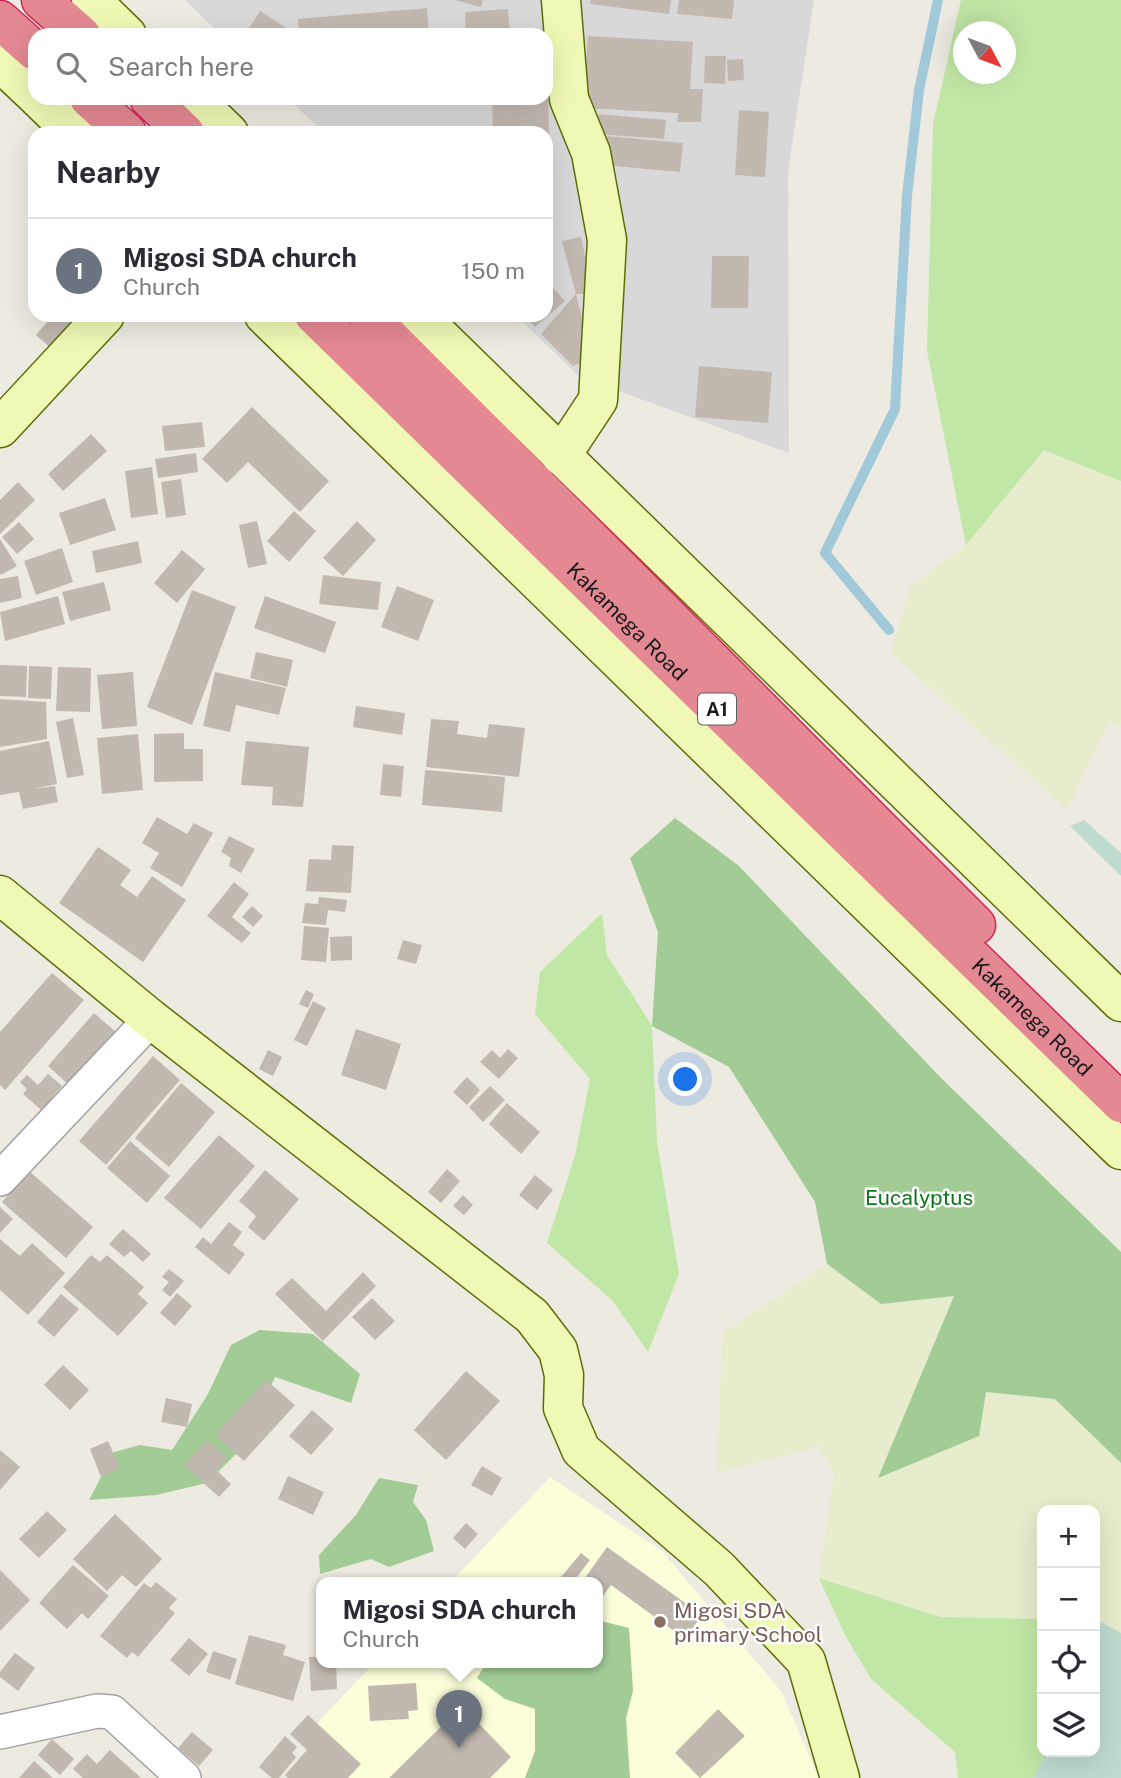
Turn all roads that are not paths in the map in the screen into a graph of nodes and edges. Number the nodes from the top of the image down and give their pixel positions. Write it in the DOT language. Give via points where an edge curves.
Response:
graph roads {
  1 [pos="41,0"];
  2 [pos="91,0"];
  3 [pos="561,0"];
  4 [pos="0,20"];
  5 [pos="72,28"];
  6 [pos="120,28"];
  7 [pos="28,45"];
  8 [pos="0,62"];
  9 [pos="28,88"];
  10 [pos="61,105"];
  11 [pos="156,105"];
  12 [pos="200,105"];
  13 [pos="99,119"];
  14 [pos="178,126"];
  15 [pos="222,126"];
  16 [pos="98,322"];
  17 [pos="271,322"];
  18 [pos="321,322"];
  19 [pos="374,322"];
  20 [pos="425,322"];
  21 [pos="0,428"];
  22 [pos="561,456"];
  23 [pos="0,895"];
  24 [pos="1121,1002"];
  25 [pos="151,1019"];
  26 [pos="1121,1067"];
  27 [pos="1121,1103"];
  28 [pos="1121,1150"];
  29 [pos="0,1178"];
  30 [pos="0,1732"];
  31 [pos="184,1778"];
  32 [pos="840,1778"];
  1 -- 5 [label="highway"];
  2 -- 6 [label="street"];
  3 -- 22 [label="street" via="569,99 591,153 607,240 598,400"];
  4 -- 7 [label="highway"];
  8 -- 9 [label="street"];
  10 -- 13 [label="street"];
  11 -- 14 [label="highway"];
  12 -- 15 [label="street"];
  16 -- 21 [label="street"];
  17 -- 28 [label="street"];
  18 -- 27 [label="highway, Kakamega Road / A1"];
  19 -- 26 [label="highway, Kakamega Road / A1"];
  20 -- 22 [label="street"];
  22 -- 24 [label="street"];
  23 -- 25 [label="street"];
  25 -- 29 [label="street"];
  25 -- 32 [label="street" via="533,1316 558,1349 564,1375 563,1408 581,1450 719,1569 806,1661"];
  30 -- 31 [label="street" via="97,1711 112,1712"];
}
